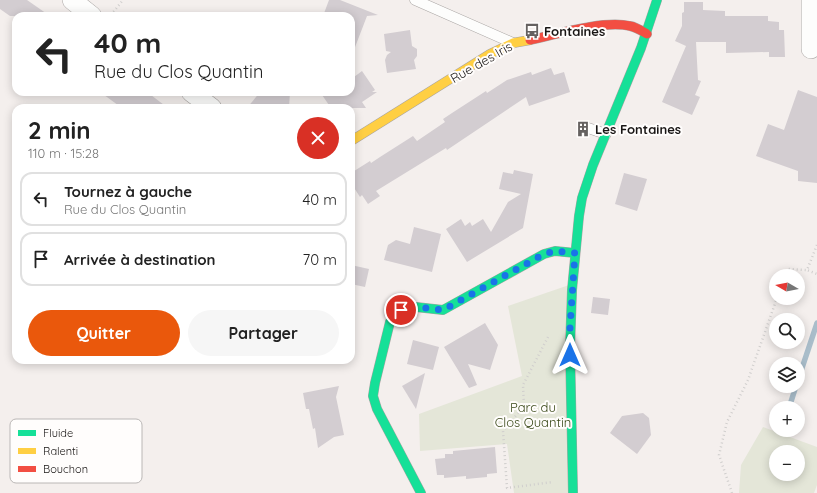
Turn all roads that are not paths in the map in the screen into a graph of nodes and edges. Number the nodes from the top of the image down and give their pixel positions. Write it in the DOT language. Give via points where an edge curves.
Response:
graph roads {
  1 [pos="72,0"];
  2 [pos="415,0"];
  3 [pos="657,0"];
  4 [pos="811,0"];
  5 [pos="87,12"];
  6 [pos="647,34"];
  7 [pos="513,43"];
  8 [pos="811,49"];
  9 [pos="196,96"];
  10 [pos="207,104"];
  11 [pos="588,128"];
  12 [pos="606,134"];
  13 [pos="355,139"];
  14 [pos="575,253"];
  15 [pos="421,493"];
  16 [pos="573,493"];
  1 -- 5 [label="street"];
  2 -- 7 [label="lane"];
  3 -- 6 [label="street"];
  4 -- 8 [label="street"];
  6 -- 7 [label="street, Rue des Iris" via="632,26 619,24"];
  6 -- 12 [label="street"];
  7 -- 13 [label="street, Rue des Iris" via="490,54"];
  9 -- 10 [label="street"];
  11 -- 12 [label="lane"];
  12 -- 14 [label="street" via="584,190"];
  14 -- 15 [label="street" via="555,251 544,254 443,310 416,307 401,310 390,322 373,396 376,409"];
  14 -- 16 [label="street" via="570,328"];
}
